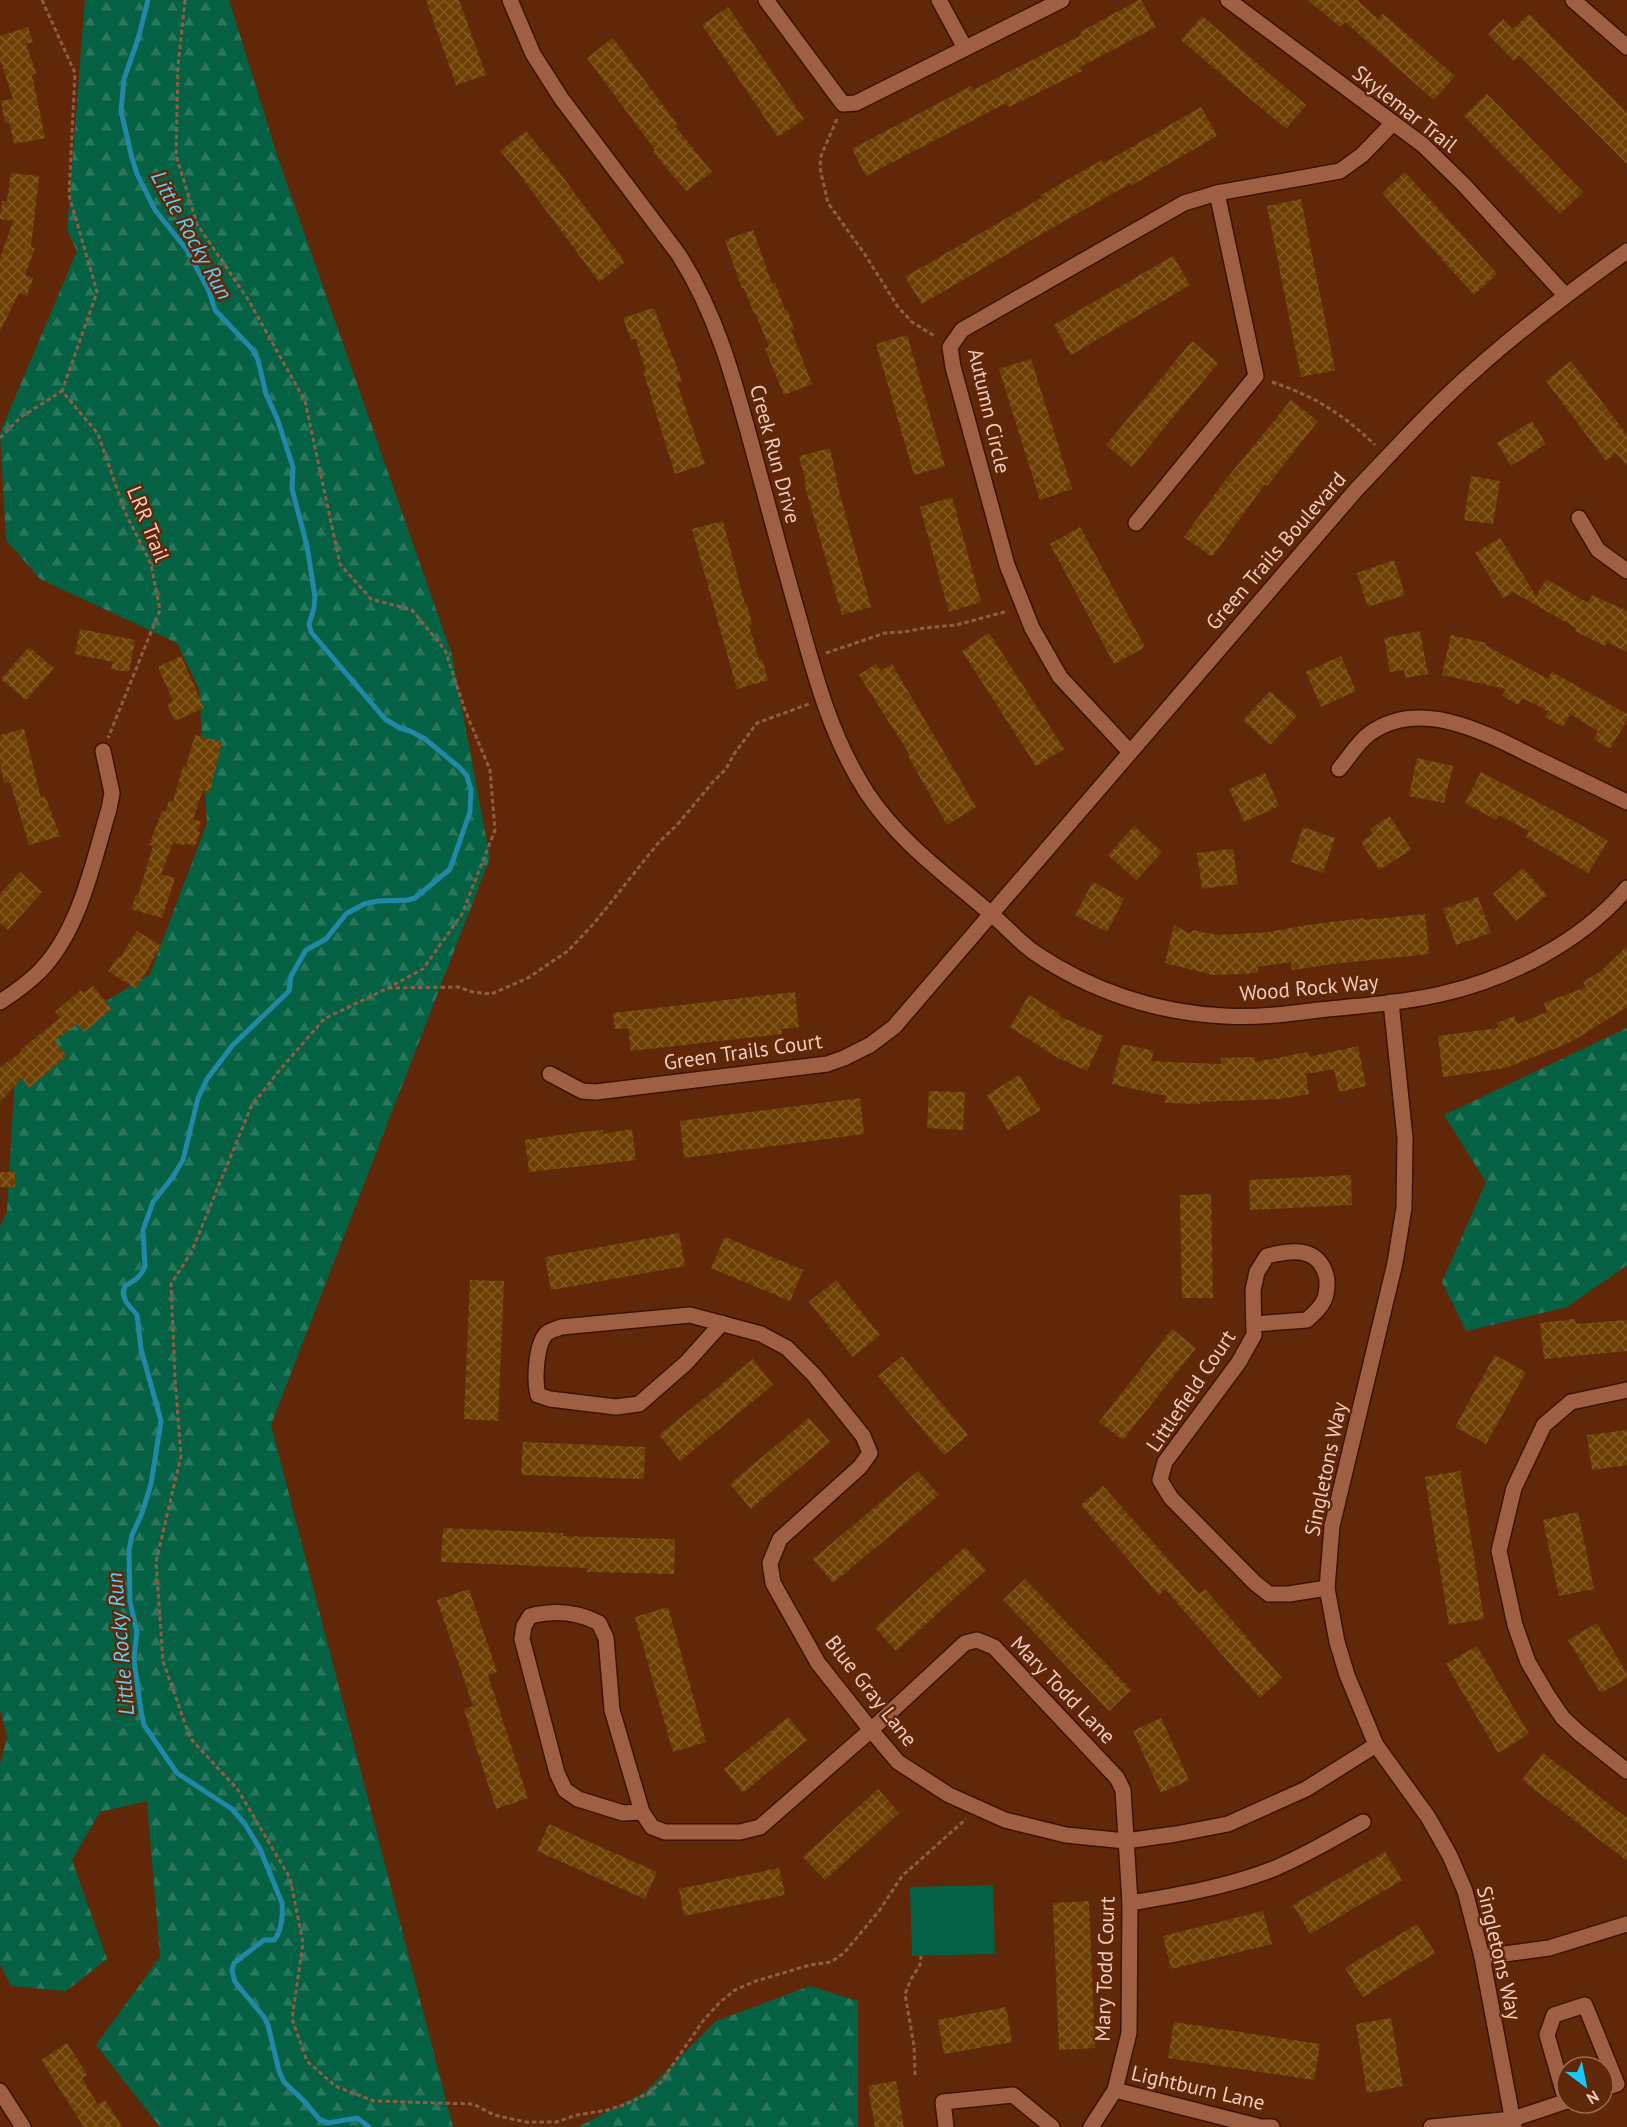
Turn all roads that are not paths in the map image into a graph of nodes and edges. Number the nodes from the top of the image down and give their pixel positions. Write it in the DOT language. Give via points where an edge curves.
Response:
graph roads {
  1 [pos="510,0"];
  2 [pos="766,0"];
  3 [pos="939,0"];
  4 [pos="1062,0"];
  5 [pos="1228,0"];
  6 [pos="1572,0"];
  7 [pos="1627,46"];
  8 [pos="965,48"];
  9 [pos="1393,123"];
  10 [pos="1217,193"];
  11 [pos="1627,251"];
  12 [pos="1565,295"];
  13 [pos="1579,518"];
  14 [pos="1136,523"];
  15 [pos="1627,571"];
  16 [pos="103,751"];
  17 [pos="1130,752"];
  18 [pos="1339,770"];
  19 [pos="1627,802"];
  20 [pos="1627,888"];
  21 [pos="991,914"];
  22 [pos="0,1002"];
  23 [pos="1391,1002"];
  24 [pos="550,1074"];
  25 [pos="722,1323"];
  26 [pos="1254,1324"];
  27 [pos="1627,1390"];
  28 [pos="1327,1588"];
  29 [pos="871,1730"];
  30 [pos="1376,1745"];
  31 [pos="1627,1771"];
  32 [pos="642,1812"];
  33 [pos="1363,1822"];
  34 [pos="1126,1840"];
  35 [pos="1130,1903"];
  36 [pos="1627,1924"];
  37 [pos="1482,1957"];
  38 [pos="1605,2055"];
  39 [pos="1555,2061"];
  40 [pos="1115,2090"];
  41 [pos="0,2091"];
  42 [pos="1555,2106"];
  43 [pos="1513,2123"];
  44 [pos="23,2127"];
  45 [pos="946,2127"];
  46 [pos="1052,2127"];
  47 [pos="1091,2127"];
  48 [pos="1272,2127"];
  49 [pos="1431,2127"];
  1 -- 21 [label="street, Creek Run Drive" via="533,54 561,98 679,255 710,310 822,699 846,757 900,834"];
  2 -- 8 [label="street" via="843,104 856,103"];
  3 -- 8 [label="street"];
  4 -- 8 [label="street"];
  5 -- 9 [label="street, Skylemar Trail"];
  6 -- 7 [label="street"];
  9 -- 10 [label="street, Autumn Circle" via="1340,171"];
  9 -- 12 [label="street, Skylemar Trail" via="1423,145 1464,185"];
  10 -- 14 [label="street" via="1256,376"];
  10 -- 17 [label="street, Autumn Circle" via="1184,203 962,330 950,346 1007,565 1032,628 1060,677"];
  11 -- 12 [label="street, Green Trails Boulevard"];
  12 -- 17 [label="street, Green Trails Boulevard" via="1420,422 1356,490"];
  13 -- 15 [label="street" via="1598,550"];
  16 -- 22 [label="street" via="112,793 74,918 42,970"];
  17 -- 21 [label="street, Green Trails Boulevard"];
  18 -- 19 [label="street" via="1368,735 1388,724 1445,720 1480,731"];
  20 -- 23 [label="street, Wood Rock Way" via="1589,925 1516,969 1457,989"];
  21 -- 23 [label="street, Wood Rock Way" via="1032,951 1072,975 1162,1008 1228,1017"];
  21 -- 24 [label="street, Green Trails Court" via="894,1027 844,1058 809,1067 596,1092 582,1091"];
  23 -- 28 [label="street, Singletons Way" via="1405,1138 1404,1208 1395,1263 1332,1526"];
  25 -- 25 [label="street" via="690,1315 549,1331 540,1342 537,1395 616,1407 639,1404 686,1363"];
  25 -- 29 [label="street, Blue Gray Lane" via="761,1334 787,1348 837,1401 863,1436 870,1453 860,1467 780,1539 770,1563 773,1583 818,1663"];
  26 -- 26 [label="street, Littlefield Court" via="1253,1290 1257,1272 1267,1256 1286,1251 1306,1253 1322,1263 1328,1280 1323,1302 1307,1320"];
  26 -- 28 [label="street, Littlefield Court" via="1254,1335 1239,1362 1166,1462 1160,1480 1171,1498 1269,1594"];
  27 -- 31 [label="street" via="1571,1402 1544,1425 1514,1488 1499,1551 1515,1625 1528,1662 1563,1718"];
  28 -- 30 [label="street, Singletons Way" via="1347,1675"];
  29 -- 32 [label="street, Mary Todd Lane" via="760,1827 740,1833 665,1832 652,1827"];
  29 -- 34 [label="street, Blue Gray Lane" via="898,1762 949,1795 1005,1820 1066,1835"];
  29 -- 34 [label="street, Mary Todd Lane" via="965,1643 977,1640 994,1647 1117,1778 1125,1799"];
  30 -- 34 [label="street, Blue Gray Lane" via="1306,1789 1228,1824"];
  30 -- 37 [label="street, Singletons Way" via="1428,1817 1450,1856 1470,1907"];
  32 -- 32 [label="street" via="603,1808 565,1790 557,1773 522,1639 531,1616 549,1612 586,1617 599,1623 606,1638 612,1710"];
  33 -- 35 [label="street" via="1274,1868 1223,1886"];
  34 -- 35 [label="street, Mary Todd Court"];
  35 -- 40 [label="street, Mary Todd Court" via="1129,2033"];
  36 -- 37 [label="street" via="1566,1944"];
  37 -- 43 [label="street, Singletons Way"];
  38 -- 39 [label="street" via="1585,2005 1554,2015 1547,2035"];
  40 -- 47 [label="street, Mary Todd Court"];
  40 -- 48 [label="street, Lightburn Lane"];
  41 -- 44 [label="street"];
  42 -- 43 [label="street"];
  43 -- 49 [label="street"];
  45 -- 46 [label="street" via="943,2102 1013,2095"];
}
